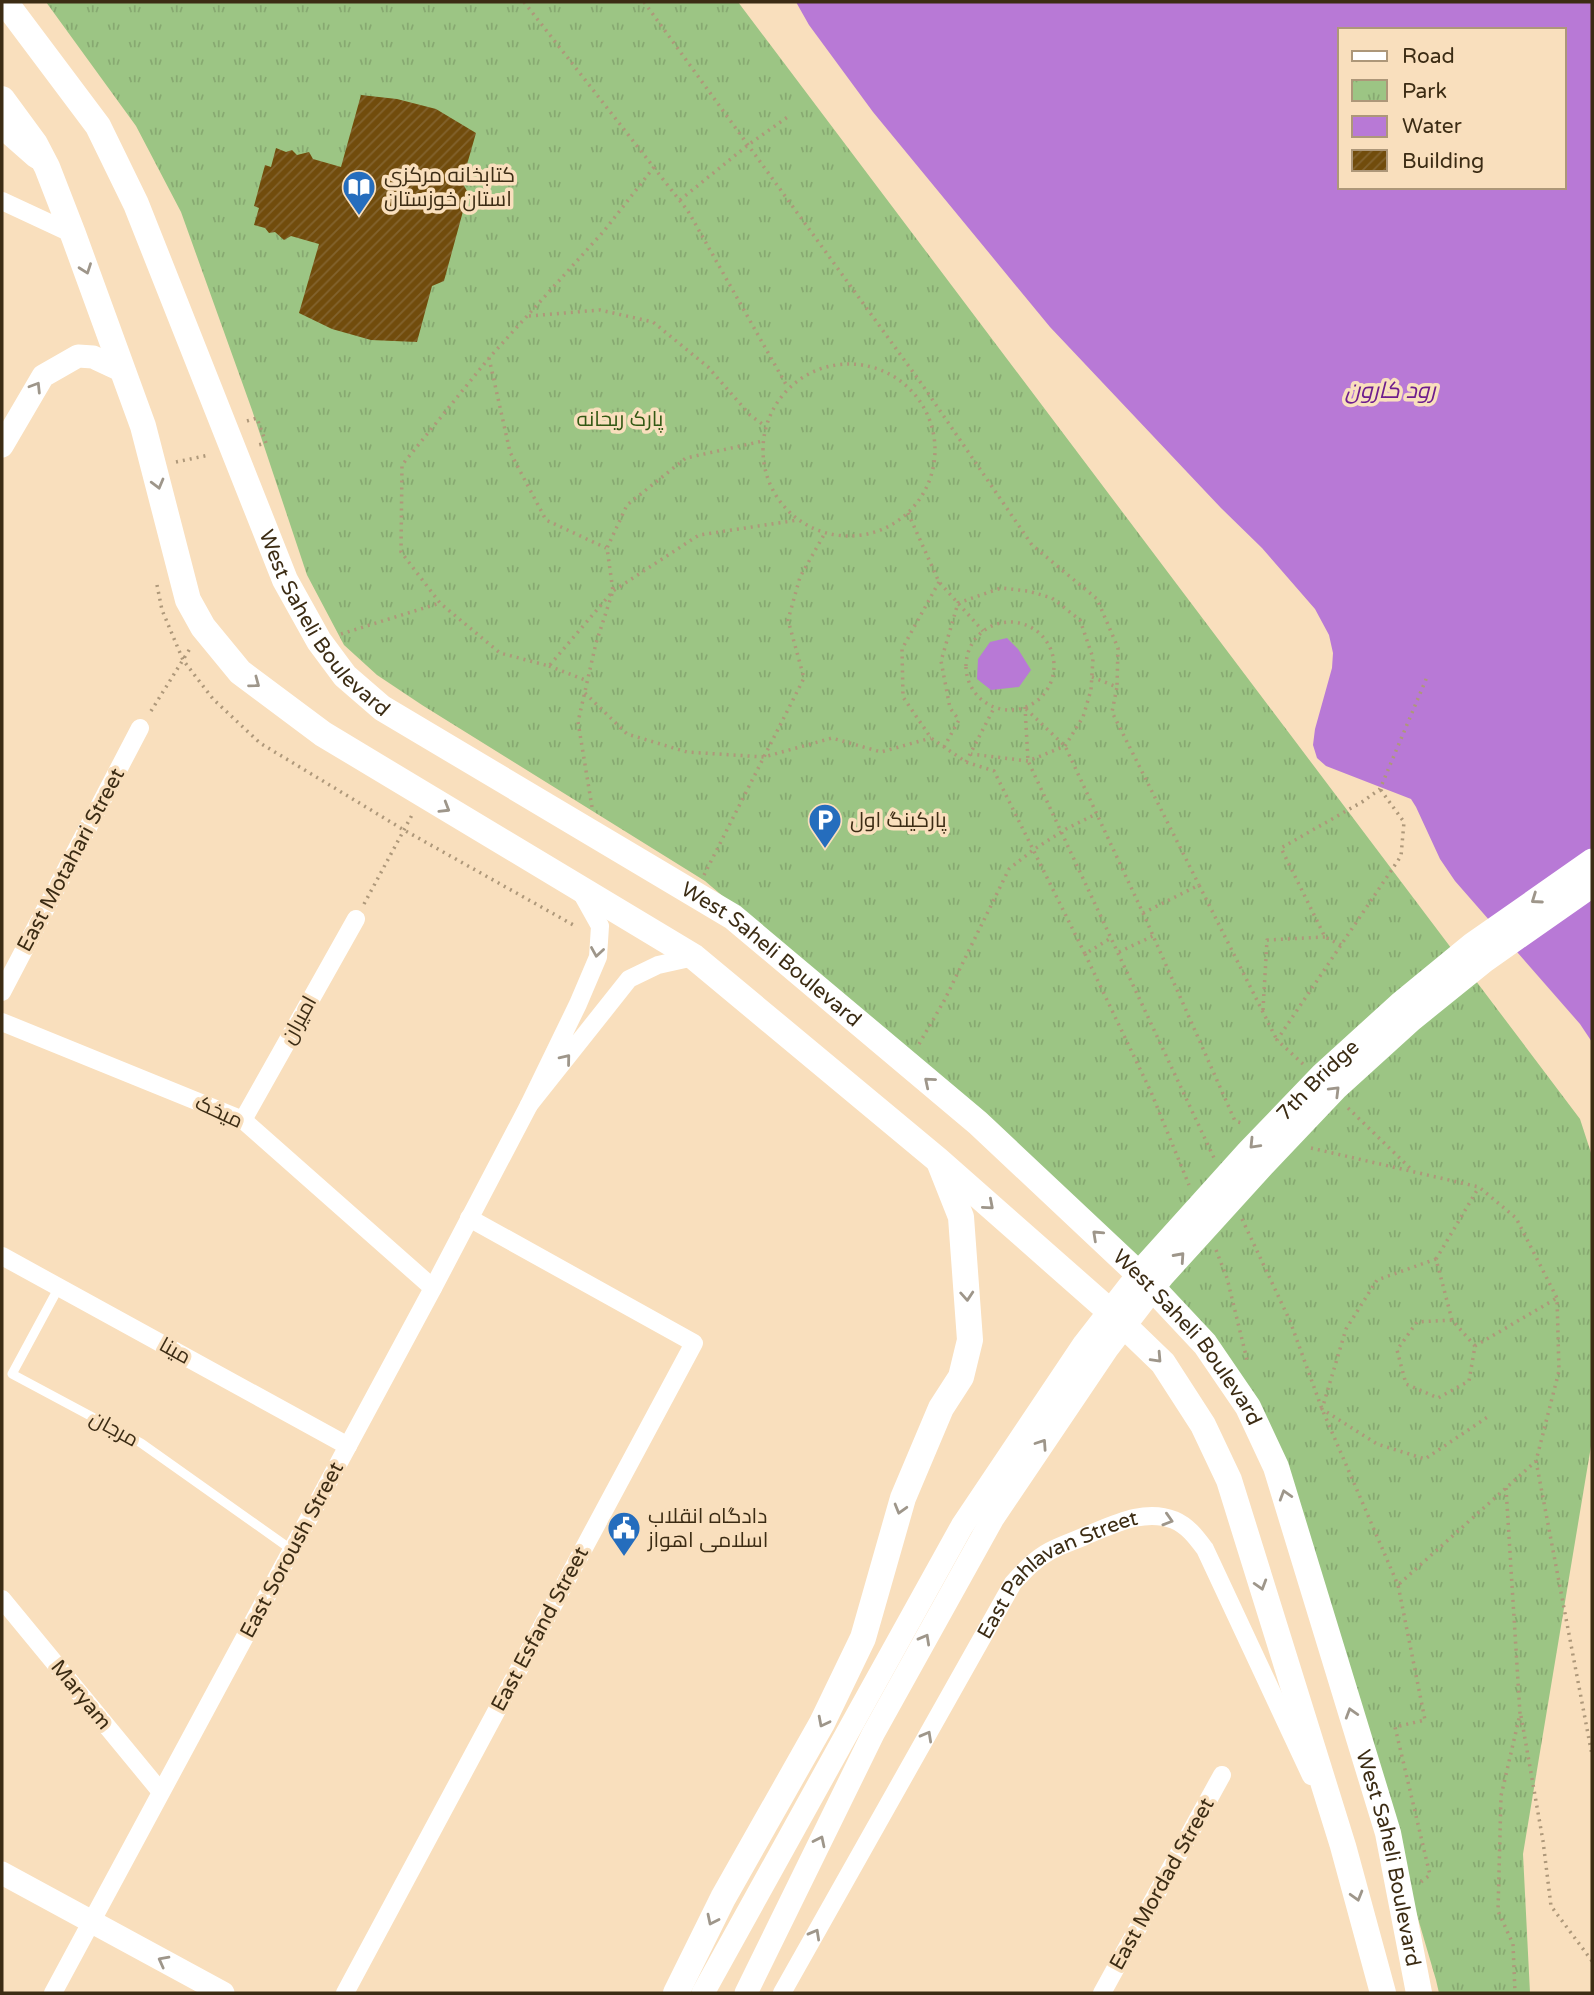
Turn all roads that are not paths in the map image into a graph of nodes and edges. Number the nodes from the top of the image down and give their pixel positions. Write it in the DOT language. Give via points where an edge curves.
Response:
graph roads {
  1 [pos="5,2"];
  2 [pos="2,99"];
  3 [pos="2,127"];
  4 [pos="47,167"];
  5 [pos="2,201"];
  6 [pos="72,234"];
  7 [pos="123,371"];
  8 [pos="2,446"];
  9 [pos="140,728"];
  10 [pos="1592,860"];
  11 [pos="1592,886"];
  12 [pos="580,889"];
  13 [pos="356,919"];
  14 [pos="695,957"];
  15 [pos="2,992"];
  16 [pos="2,1022"];
  17 [pos="529,1105"];
  18 [pos="243,1120"];
  19 [pos="937,1160"];
  20 [pos="469,1218"];
  21 [pos="2,1256"];
  22 [pos="60,1287"];
  23 [pos="433,1288"];
  24 [pos="348,1446"];
  25 [pos="292,1550"];
  26 [pos="2,1598"];
  27 [pos="1222,1775"];
  28 [pos="161,1792"];
  29 [pos="1343,1846"];
  30 [pos="2,1873"];
  31 [pos="91,1922"];
  32 [pos="746,1992"];
  33 [pos="53,1993"];
  34 [pos="223,1993"];
  35 [pos="345,1993"];
  36 [pos="676,1993"];
  37 [pos="703,1993"];
  38 [pos="782,1993"];
  39 [pos="1102,1993"];
  40 [pos="1383,1993"];
  41 [pos="1419,1993"];
  41 -- 1 [label="main road, West Saheli Boulevard, one-way" via="1388,1833 1276,1467 1248,1407 1205,1344 1145,1280 978,1123 733,917 382,708 345,676 285,580 136,204 98,126"];
  2 -- 4 [label="main road, West Saheli Boulevard"];
  3 -- 4 [label="main road"];
  4 -- 6 [label="main road, West Saheli Boulevard"];
  5 -- 6 [label="street"];
  6 -- 7 [label="main road, West Saheli Boulevard, one-way"];
  8 -- 7 [label="main road, one-way" via="44,376 78,356 93,357"];
  7 -- 12 [label="main road, West Saheli Boulevard, one-way" via="143,426 188,600 203,627 240,672 323,734"];
  9 -- 15 [label="street, East Motahari Street"];
  10 -- 37 [label="main road, 7th Bridge, one-way" via="1472,944 1398,1004 1322,1074 1147,1262 1084,1344 962,1526"];
  32 -- 11 [label="main road, 7th Bridge, one-way" via="873,1734 993,1518 1107,1349 1163,1276 1336,1090 1485,961"];
  12 -- 14 [label="main road, West Saheli Boulevard"];
  12 -- 17 [label="street, one-way" via="600,926 598,957"];
  13 -- 18 [label="street, امیران"];
  17 -- 14 [label="street, one-way" via="629,979 658,965"];
  14 -- 19 [label="main road, West Saheli Boulevard"];
  16 -- 18 [label="street, میخک"];
  17 -- 20 [label="street, East Soroush Street"];
  18 -- 23 [label="street, میخک"];
  19 -- 29 [label="main road, West Saheli Boulevard, one-way" via="1153,1353 1203,1425 1228,1480"];
  19 -- 36 [label="main road, one-way" via="961,1217 970,1340 961,1377 941,1408 903,1498 863,1637 822,1723 723,1898"];
  20 -- 23 [label="street, East Soroush Street"];
  20 -- 35 [label="street, East Esfand Street" via="694,1343"];
  21 -- 22 [label="street, مینا"];
  22 -- 24 [label="street, مینا"];
  22 -- 25 [label="lane, مرجان" via="12,1374 141,1443"];
  23 -- 24 [label="street, East Soroush Street"];
  24 -- 25 [label="street, East Soroush Street"];
  25 -- 28 [label="street, East Soroush Street"];
  26 -- 28 [label="street, Maryam"];
  27 -- 39 [label="street, East Mordad Street"];
  28 -- 31 [label="street, East Soroush Street"];
  38 -- 29 [label="street, East Pahlavan Street, one-way" via="1013,1583 1050,1551 1130,1519 1154,1516 1173,1520 1189,1529 1205,1549"];
  29 -- 40 [label="main road, West Saheli Boulevard, one-way"];
  30 -- 31 [label="main road"];
  31 -- 33 [label="street, East Soroush Street"];
  34 -- 31 [label="main road, one-way"];
}
